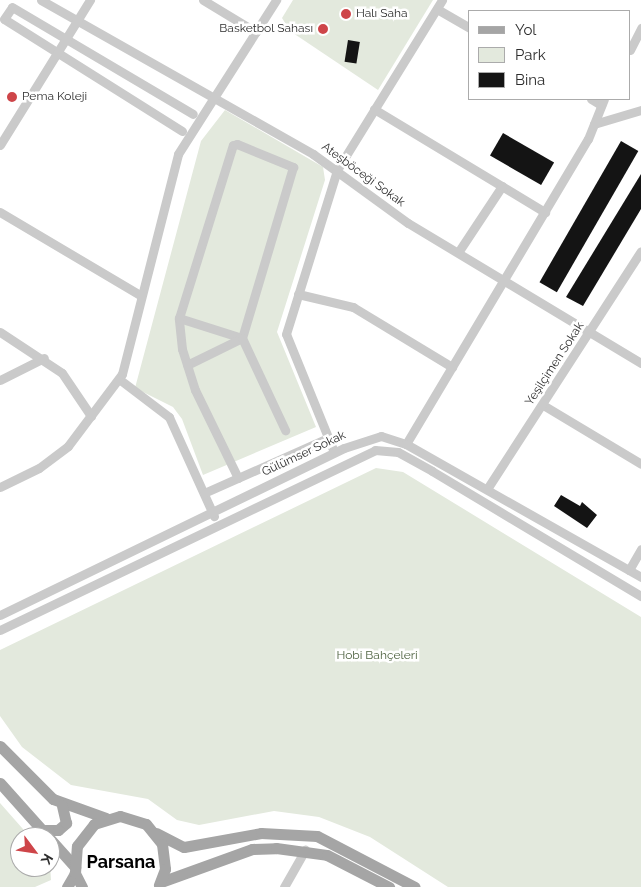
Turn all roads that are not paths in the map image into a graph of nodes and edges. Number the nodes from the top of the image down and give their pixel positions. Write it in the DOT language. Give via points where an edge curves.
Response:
graph roads {
  1 [pos="41,0"];
  2 [pos="90,0"];
  3 [pos="203,0"];
  4 [pos="276,0"];
  5 [pos="442,0"];
  6 [pos="437,8"];
  7 [pos="76,22"];
  8 [pos="468,27"];
  9 [pos="641,28"];
  10 [pos="256,32"];
  11 [pos="65,38"];
  12 [pos="631,48"];
  13 [pos="58,50"];
  14 [pos="216,98"];
  15 [pos="603,102"];
  16 [pos="374,109"];
  17 [pos="641,110"];
  18 [pos="193,114"];
  19 [pos="594,124"];
  20 [pos="182,131"];
  21 [pos="0,145"];
  22 [pos="337,170"];
  23 [pos="502,186"];
  24 [pos="0,212"];
  25 [pos="545,212"];
  26 [pos="459,251"];
  27 [pos="641,251"];
  28 [pos="506,279"];
  29 [pos="298,294"];
  30 [pos="140,295"];
  31 [pos="179,318"];
  32 [pos="0,332"];
  33 [pos="591,332"];
  34 [pos="242,338"];
  35 [pos="44,358"];
  36 [pos="641,363"];
  37 [pos="187,364"];
  38 [pos="452,367"];
  39 [pos="118,379"];
  40 [pos="0,380"];
  41 [pos="543,405"];
  42 [pos="91,416"];
  43 [pos="285,430"];
  44 [pos="328,438"];
  45 [pos="406,444"];
  46 [pos="334,452"];
  47 [pos="641,464"];
  48 [pos="238,478"];
  49 [pos="0,487"];
  50 [pos="487,489"];
  51 [pos="204,493"];
  52 [pos="212,512"];
  53 [pos="217,523"];
  54 [pos="641,549"];
  55 [pos="628,570"];
  56 [pos="641,577"];
  57 [pos="641,596"];
  58 [pos="0,615"];
  59 [pos="0,630"];
  60 [pos="0,746"];
  61 [pos="0,782"];
  62 [pos="62,804"];
  63 [pos="106,818"];
  64 [pos="42,827"];
  65 [pos="60,828"];
  66 [pos="156,833"];
  67 [pos="60,850"];
  68 [pos="304,850"];
  69 [pos="75,870"];
  70 [pos="160,884"];
  71 [pos="67,887"];
  72 [pos="82,887"];
  73 [pos="284,887"];
  74 [pos="389,887"];
  75 [pos="415,887"];
  1 -- 7 [label="street, Ateşböceği Sokak"];
  2 -- 7 [label="street"];
  3 -- 10 [label="street"];
  4 -- 10 [label="street"];
  5 -- 6 [label="street"];
  6 -- 8 [label="street"];
  6 -- 16 [label="street"];
  7 -- 11 [label="street"];
  7 -- 14 [label="street, Ateşböceği Sokak"];
  9 -- 12 [label="street"];
  10 -- 14 [label="street"];
  11 -- 13 [label="street"];
  11 -- 13 [label="street" via="12,7 4,19"];
  11 -- 18 [label="street"];
  13 -- 20 [label="street"];
  13 -- 21 [label="street"];
  14 -- 22 [label="street, Ateşböceği Sokak"];
  14 -- 30 [label="street" via="178,154"];
  15 -- 19 [label="street"];
  16 -- 22 [label="street"];
  16 -- 23 [label="street"];
  17 -- 19 [label="street"];
  19 -- 25 [label="street"];
  22 -- 26 [label="street, Ateşböceği Sokak" via="408,223"];
  22 -- 29 [label="street"];
  23 -- 25 [label="street"];
  23 -- 26 [label="street"];
  24 -- 30 [label="street"];
  25 -- 28 [label="street"];
  26 -- 28 [label="street, Ateşböceği Sokak"];
  27 -- 33 [label="street, Yeşilçimen Sokak"];
  28 -- 33 [label="street, Ateşböceği Sokak"];
  28 -- 38 [label="street"];
  29 -- 38 [label="street" via="353,307"];
  29 -- 44 [label="street" via="286,334"];
  30 -- 39 [label="street"];
  31 -- 34 [label="street"];
  31 -- 34 [label="street" via="232,145 237,144 294,167"];
  31 -- 37 [label="street"];
  32 -- 35 [label="street"];
  33 -- 36 [label="street, Ateşböceği Sokak"];
  33 -- 41 [label="street, Yeşilçimen Sokak"];
  34 -- 37 [label="street"];
  34 -- 43 [label="street"];
  35 -- 40 [label="street"];
  35 -- 42 [label="street" via="62,372"];
  37 -- 48 [label="street"];
  38 -- 45 [label="street"];
  39 -- 42 [label="street"];
  39 -- 51 [label="street" via="169,417"];
  41 -- 47 [label="street"];
  41 -- 50 [label="street, Yeşilçimen Sokak"];
  42 -- 49 [label="street" via="61,452"];
  44 -- 46 [label="street"];
  44 -- 48 [label="street"];
  45 -- 46 [label="street, Gülümser Sokak" via="381,436"];
  45 -- 50 [label="street, Gülümser Sokak"];
  46 -- 52 [label="street, Gülümser Sokak"];
  48 -- 51 [label="street"];
  50 -- 55 [label="street, Gülümser Sokak"];
  51 -- 52 [label="street"];
  52 -- 53 [label="street"];
  52 -- 58 [label="street, Gülümser Sokak"];
  53 -- 57 [label="street" via="350,459 388,450 432,471"];
  53 -- 59 [label="street"];
  54 -- 55 [label="street"];
  55 -- 56 [label="street, Gülümser Sokak"];
  60 -- 62 [label="main road"];
  61 -- 64 [label="main road"];
  62 -- 63 [label="main road"];
  62 -- 65 [label="main road" via="68,816"];
  63 -- 66 [label="main road" via="133,818"];
  63 -- 69 [label="main road" via="84,834"];
  66 -- 70 [label="main road" via="165,857"];
  66 -- 75 [label="main road" via="184,847 261,832 317,836"];
  67 -- 69 [label="main road"];
  68 -- 70 [label="main road" via="252,849"];
  68 -- 73 [label="street"];
  68 -- 74 [label="main road" via="352,865"];
  69 -- 71 [label="main road"];
  69 -- 72 [label="main road"];
}
